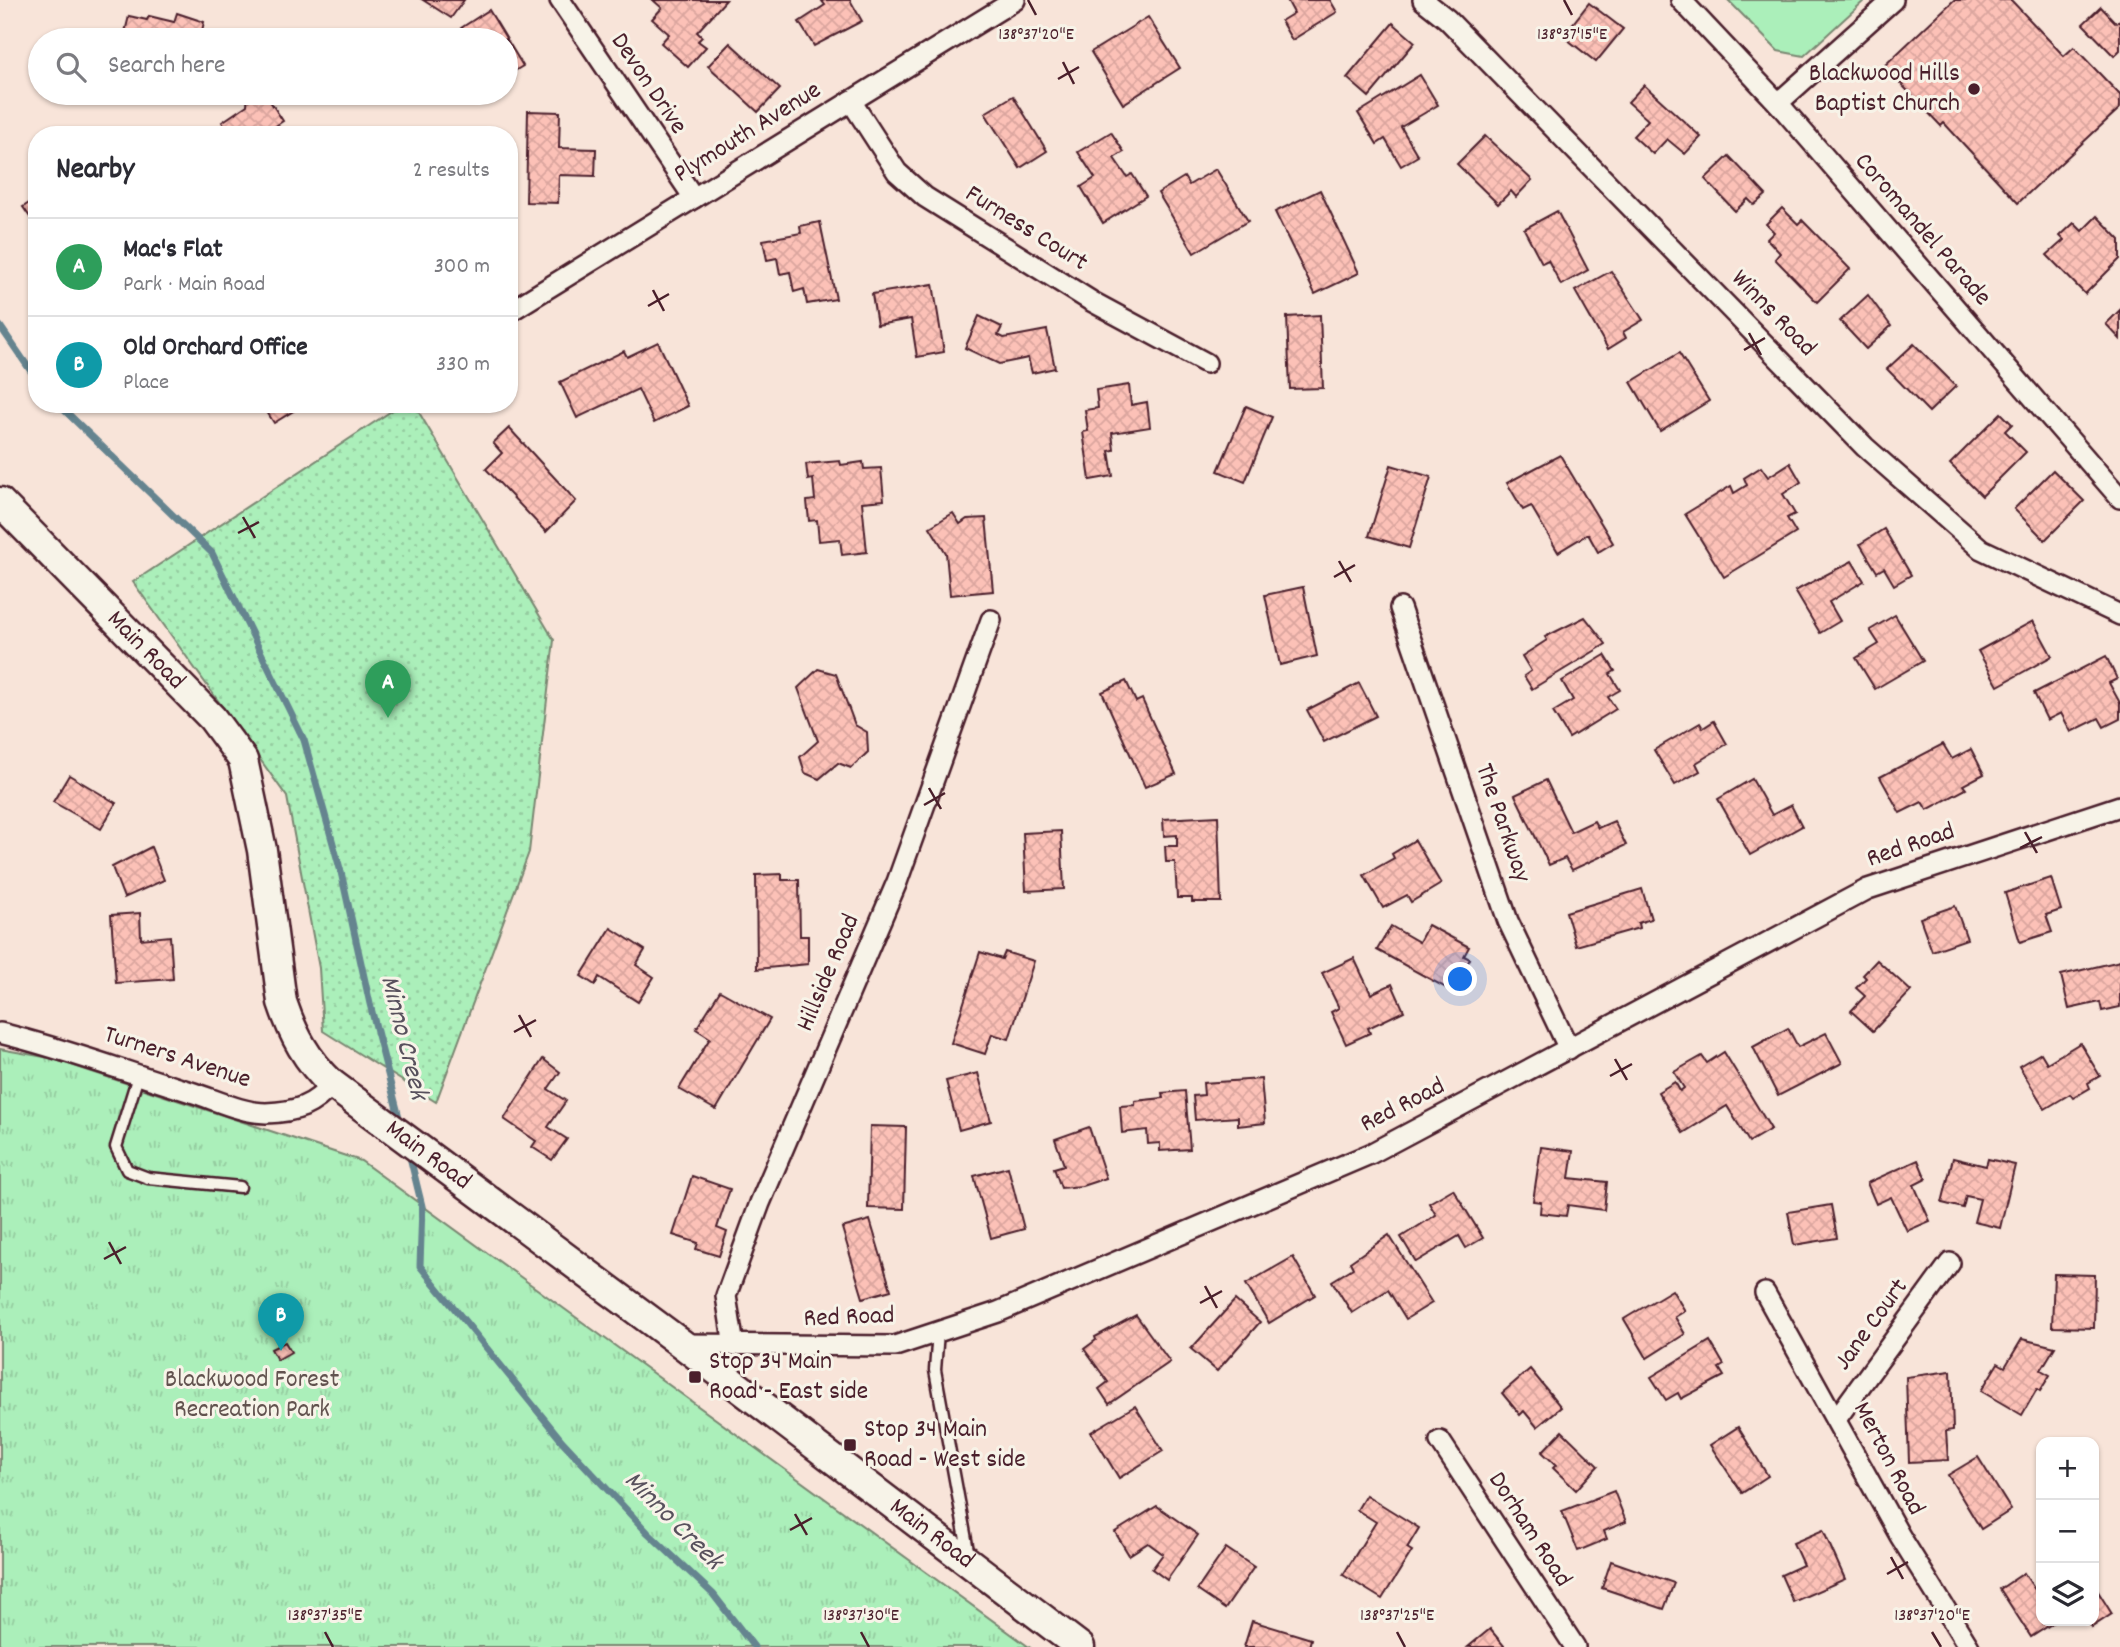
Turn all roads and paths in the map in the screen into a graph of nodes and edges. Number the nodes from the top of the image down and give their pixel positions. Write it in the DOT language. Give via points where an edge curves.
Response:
graph roads {
  1 [pos="560,0"];
  2 [pos="1015,0"];
  3 [pos="1423,0"];
  4 [pos="1681,0"];
  5 [pos="1893,0"];
  6 [pos="851,101"];
  7 [pos="1778,103"];
  8 [pos="694,198"];
  9 [pos="518,306"];
  10 [pos="1206,363"];
  11 [pos="2120,498"];
  12 [pos="0,502"];
  13 [pos="1400,608"];
  14 [pos="2120,615"];
  15 [pos="991,620"];
  16 [pos="2120,806"];
  17 [pos="0,1033"];
  18 [pos="1569,1049"];
  19 [pos="138,1076"];
  20 [pos="332,1084"];
  21 [pos="240,1186"];
  22 [pos="1950,1263"];
  23 [pos="1765,1293"];
  24 [pos="938,1332"];
  25 [pos="682,1344"];
  26 [pos="734,1346"];
  27 [pos="1837,1418"];
  28 [pos="1440,1441"];
  29 [pos="970,1563"];
  30 [pos="1080,1647"];
  31 [pos="1575,1647"];
  32 [pos="1969,1647"];
  1 -- 8 [label="street, Devon Drive"];
  2 -- 6 [label="street, Plymouth Avenue"];
  3 -- 14 [label="street, Winns Road" via="1447,19 1876,457 1981,549"];
  4 -- 7 [label="street, Coromandel Parade"];
  5 -- 7 [label="street"];
  6 -- 8 [label="street, Plymouth Avenue"];
  6 -- 10 [label="street, Furness Court" via="897,172 925,197 1091,300"];
  7 -- 11 [label="street, Coromandel Parade"];
  8 -- 9 [label="street, Plymouth Avenue"];
  12 -- 20 [label="main road, Main Road" via="212,718 243,760 262,850 282,1002 289,1025 312,1065"];
  13 -- 18 [label="street, The Parkway" via="1508,920"];
  15 -- 26 [label="street, Hillside Road" via="897,882 760,1203 726,1296"];
  16 -- 18 [label="street, Red Road" via="1868,889"];
  17 -- 19 [label="street, Turners Avenue" via="68,1049"];
  18 -- 24 [label="street, Red Road" via="1370,1154 998,1312"];
  19 -- 20 [label="street, Turners Avenue" via="264,1113 317,1102"];
  19 -- 21 [label="lane" via="116,1147 127,1170 148,1178"];
  20 -- 25 [label="main road, Main Road"];
  22 -- 27 [label="street, Jane Court"];
  23 -- 27 [label="street, Merton Road"];
  24 -- 26 [label="street, Red Road" via="895,1346"];
  24 -- 29 [label="lane" via="935,1370"];
  25 -- 26 [label="street, Red Road"];
  25 -- 29 [label="main road, Main Road"];
  27 -- 32 [label="street, Merton Road" via="1900,1536"];
  28 -- 31 [label="street, Dorham Road"];
  29 -- 30 [label="main road, Main Road"];
}
